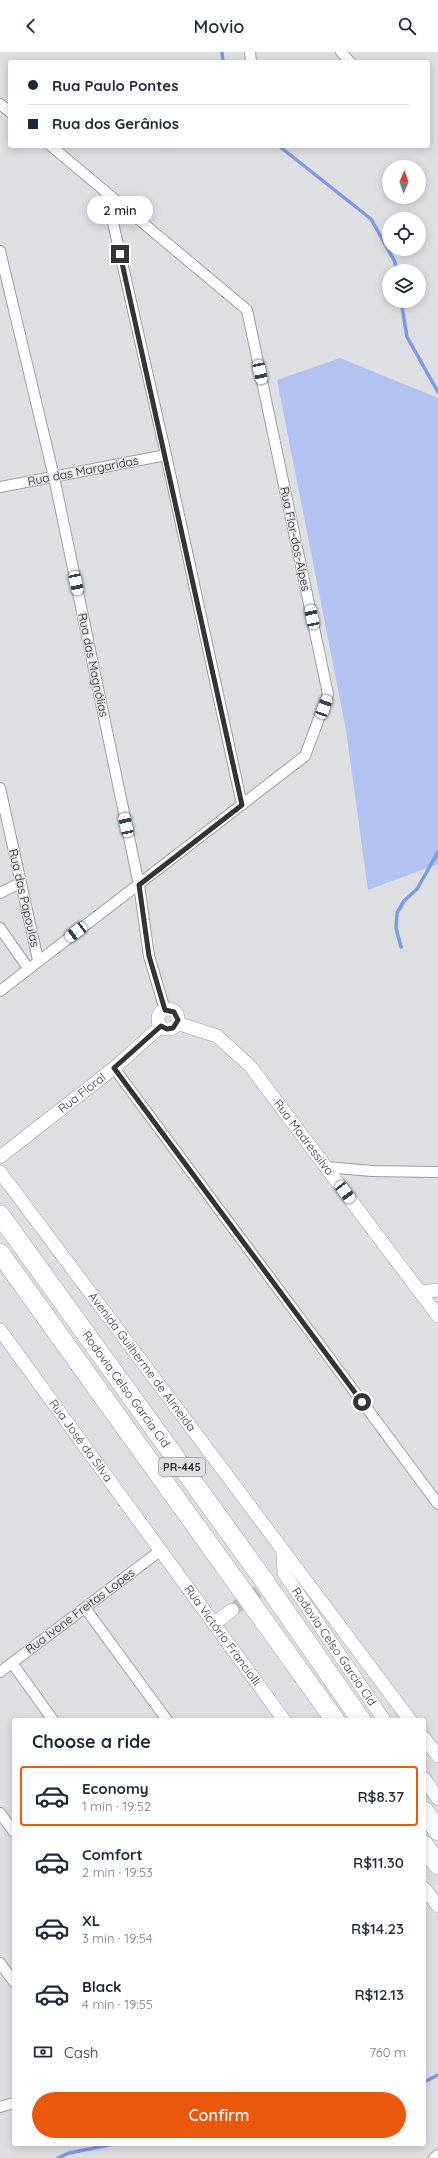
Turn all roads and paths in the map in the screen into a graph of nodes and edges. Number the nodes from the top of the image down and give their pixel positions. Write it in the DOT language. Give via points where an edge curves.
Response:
graph roads {
  1 [pos="341,52"];
  2 [pos="348,60"];
  3 [pos="0,104"];
  4 [pos="8,110"];
  5 [pos="53,148"];
  6 [pos="106,192"];
  7 [pos="0,251"];
  8 [pos="2,273"];
  9 [pos="166,455"];
  10 [pos="54,477"];
  11 [pos="0,487"];
  12 [pos="0,788"];
  13 [pos="242,805"];
  14 [pos="20,883"];
  15 [pos="139,885"];
  16 [pos="0,893"];
  17 [pos="0,928"];
  18 [pos="38,960"];
  19 [pos="28,968"];
  20 [pos="0,991"];
  21 [pos="165,1010"];
  22 [pos="177,1023"];
  23 [pos="161,1026"];
  24 [pos="114,1068"];
  25 [pos="0,1157"];
  26 [pos="326,1167"];
  27 [pos="0,1172"];
  28 [pos="438,1172"];
  29 [pos="0,1215"];
  30 [pos="0,1253"];
  31 [pos="438,1290"];
  32 [pos="420,1292"];
  33 [pos="438,1316"];
  34 [pos="0,1330"];
  35 [pos="438,1504"];
  36 [pos="161,1550"];
  37 [pos="285,1573"];
  38 [pos="85,1608"];
  39 [pos="232,1610"];
  40 [pos="214,1624"];
  41 [pos="12,1663"];
  42 [pos="0,1672"];
  43 [pos="52,1718"];
  44 [pos="165,1718"];
  45 [pos="283,1718"];
  46 [pos="334,1718"];
  47 [pos="360,1718"];
  48 [pos="383,1718"];
  49 [pos="408,1718"];
  50 [pos="426,1741"];
  51 [pos="438,1756"];
  52 [pos="426,1781"];
  53 [pos="438,1799"];
  54 [pos="0,1813"];
  55 [pos="426,1813"];
  56 [pos="12,1829"];
  57 [pos="438,1831"];
  58 [pos="426,1848"];
  59 [pos="438,1865"];
  60 [pos="426,1892"];
  61 [pos="432,1902"];
  62 [pos="0,1963"];
  63 [pos="12,1979"];
  64 [pos="12,2104"];
  65 [pos="0,2107"];
  66 [pos="438,2155"];
  67 [pos="434,2158"];
  1 -- 2 [label="street"];
  3 -- 4 [label="street"];
  5 -- 6 [label="street, Rua Flor-dos-Alpes"];
  6 -- 9 [label="street"];
  6 -- 13 [label="street, Rua Flor-dos-Alpes" via="247,310 328,694 305,756"];
  7 -- 8 [label="street, Rua das Magnólias"];
  8 -- 10 [label="street, Rua das Magnólias"];
  9 -- 10 [label="street, Rua das Margaridas"];
  9 -- 13 [label="street"];
  10 -- 11 [label="street, Rua das Margaridas"];
  10 -- 15 [label="street, Rua das Magnólias"];
  12 -- 14 [label="street, Rua das Papoulas"];
  13 -- 15 [label="street, Rua Flor-dos-Alpes"];
  14 -- 16 [label="street"];
  14 -- 18 [label="street, Rua das Papoulas"];
  15 -- 18 [label="street, Rua Flor-dos-Alpes"];
  15 -- 21 [label="street, Rua das Magnólias" via="149,956"];
  17 -- 19 [label="street"];
  18 -- 19 [label="street, Rua Flor-dos-Alpes"];
  19 -- 20 [label="street, Rua Flor-dos-Alpes"];
  21 -- 22 [label="street" via="174,1012"];
  21 -- 23 [label="street" via="158,1017"];
  22 -- 23 [label="street" via="170,1029"];
  22 -- 26 [label="street, Rua Madressilva" via="216,1036 250,1066"];
  23 -- 24 [label="street, Rua Floral"];
  24 -- 25 [label="street, Rua Floral"];
  24 -- 35 [label="street"];
  26 -- 28 [label="street"];
  26 -- 32 [label="street, Rua Madressilva"];
  27 -- 37 [label="street, Avenida Guilherme de Almeida" via="283,1552"];
  29 -- 47 [label="highway, Rodovia Celso Garcia Cid / PR-445" via="263,1579"];
  30 -- 46 [label="highway, Rodovia Celso Garcia Cid / PR-445"];
  31 -- 32 [label="street"];
  32 -- 33 [label="street, Rua Madressilva"];
  34 -- 36 [label="street, Rua José da Silva"];
  36 -- 38 [label="street, Rua Ivone Freitas Lopes"];
  36 -- 40 [label="street, Rua Victório Franciolli"];
  37 -- 48 [label="street, Rodovia Celso Garcia Cid"];
  37 -- 49 [label="street"];
  38 -- 41 [label="street, Rua Ivone Freitas Lopes"];
  38 -- 44 [label="street"];
  39 -- 40 [label="street"];
  40 -- 45 [label="street, Rua Victório Franciolli"];
  41 -- 42 [label="street, Rua Ivone Freitas Lopes"];
  41 -- 43 [label="street"];
  50 -- 51 [label="street"];
  52 -- 53 [label="street"];
  54 -- 56 [label="street"];
  55 -- 57 [label="highway"];
  58 -- 59 [label="highway"];
  60 -- 61 [label="street"];
  62 -- 63 [label="street"];
  64 -- 65 [label="street"];
  66 -- 67 [label="street"];
}
